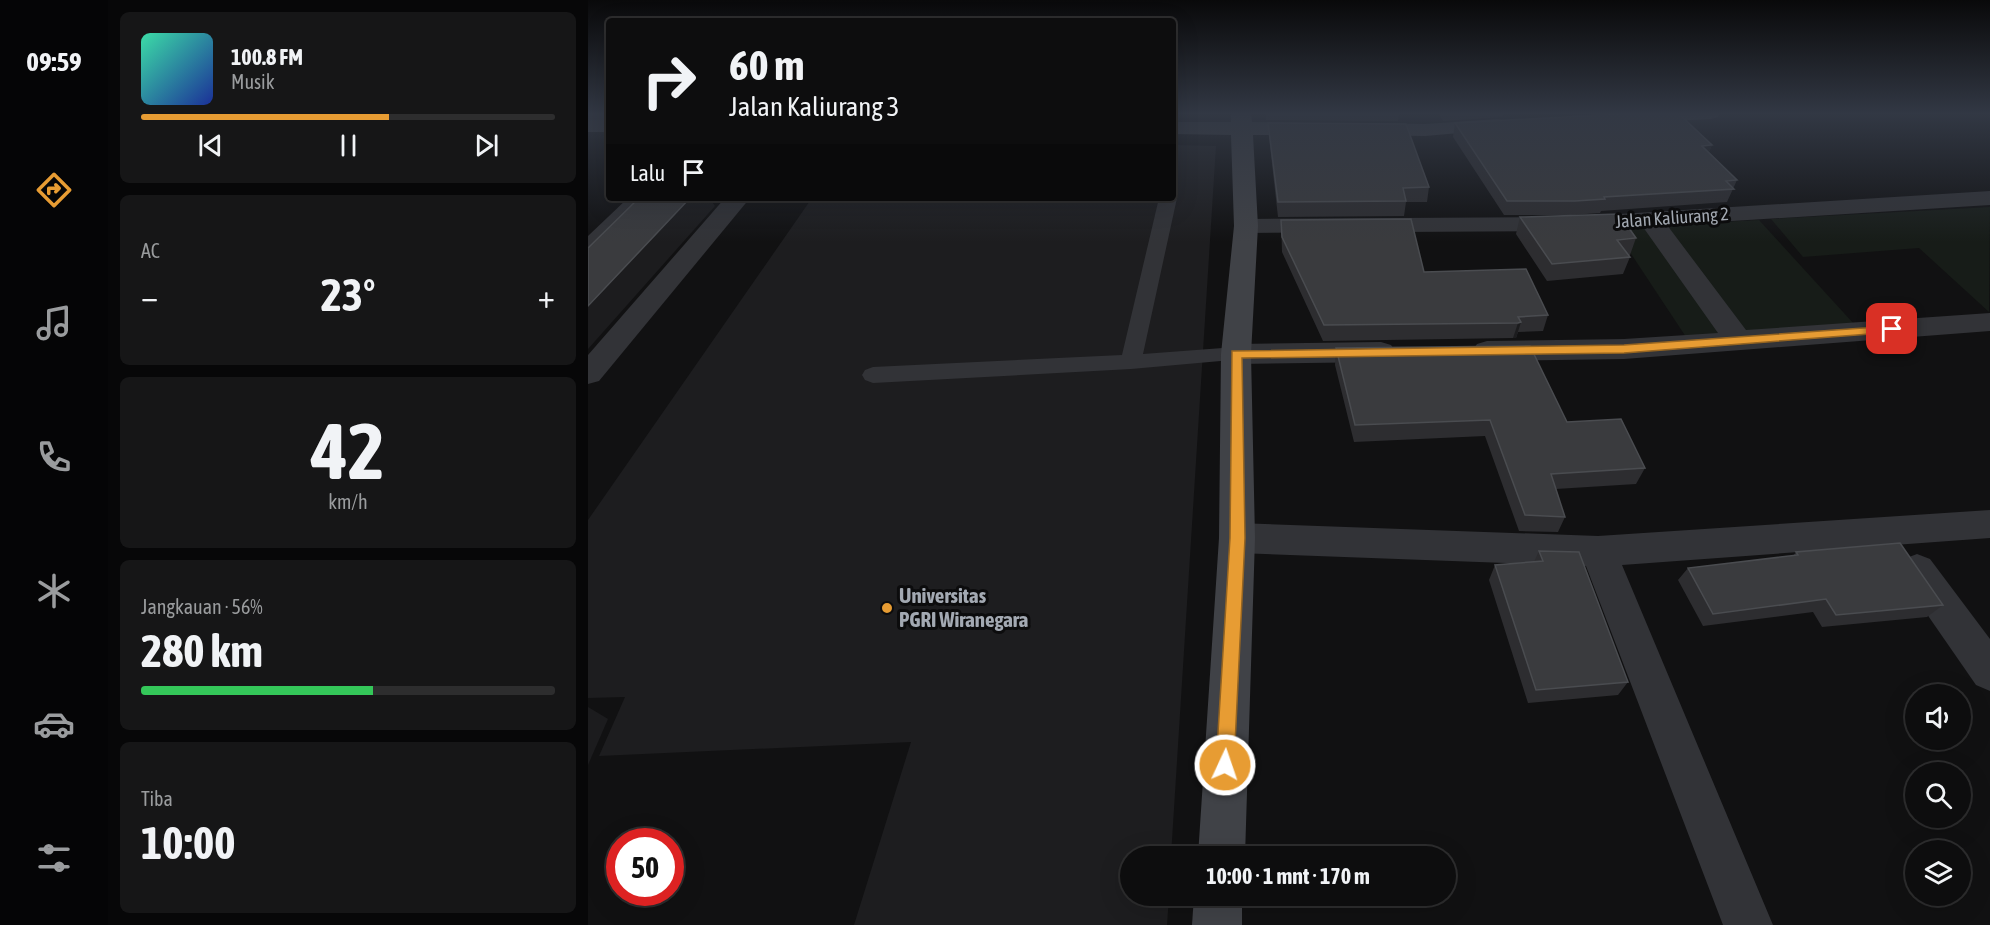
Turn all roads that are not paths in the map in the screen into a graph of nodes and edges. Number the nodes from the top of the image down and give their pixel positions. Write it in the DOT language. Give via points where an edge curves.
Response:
graph roads {
  1 [pos="1243,156"];
  2 [pos="1990,198"];
  3 [pos="635,201"];
  4 [pos="735,201"];
  5 [pos="1167,201"];
  6 [pos="1650,219"];
  7 [pos="1246,226"];
  8 [pos="588,246"];
  9 [pos="1990,322"];
  10 [pos="1738,341"];
  11 [pos="1413,351"];
  12 [pos="1460,351"];
  13 [pos="1236,354"];
  14 [pos="1131,362"];
  15 [pos="588,374"];
  16 [pos="873,375"];
  17 [pos="1990,524"];
  18 [pos="1890,531"];
  19 [pos="1237,538"];
  20 [pos="1598,551"];
  21 [pos="1990,672"];
  22 [pos="1222,846"];
  23 [pos="1218,906"];
  24 [pos="1217,925"];
  25 [pos="1748,925"];
  1 -- 7 [label="main road"];
  2 -- 6 [label="street, Jalan Kaliurang 2"];
  3 -- 8 [label="lane"];
  4 -- 15 [label="street"];
  5 -- 14 [label="lane"];
  6 -- 7 [label="street, Jalan Kaliurang 2" via="1571,224"];
  6 -- 10 [label="street"];
  7 -- 13 [label="main road"];
  9 -- 10 [label="street"];
  10 -- 12 [label="street" via="1624,349"];
  11 -- 13 [label="street"];
  13 -- 14 [label="lane"];
  13 -- 19 [label="main road"];
  14 -- 16 [label="lane"];
  17 -- 18 [label="street"];
  18 -- 20 [label="street"];
  18 -- 21 [label="street"];
  19 -- 20 [label="street"];
  19 -- 22 [label="main road"];
  20 -- 25 [label="street"];
  23 -- 24 [label="main road"];
}
